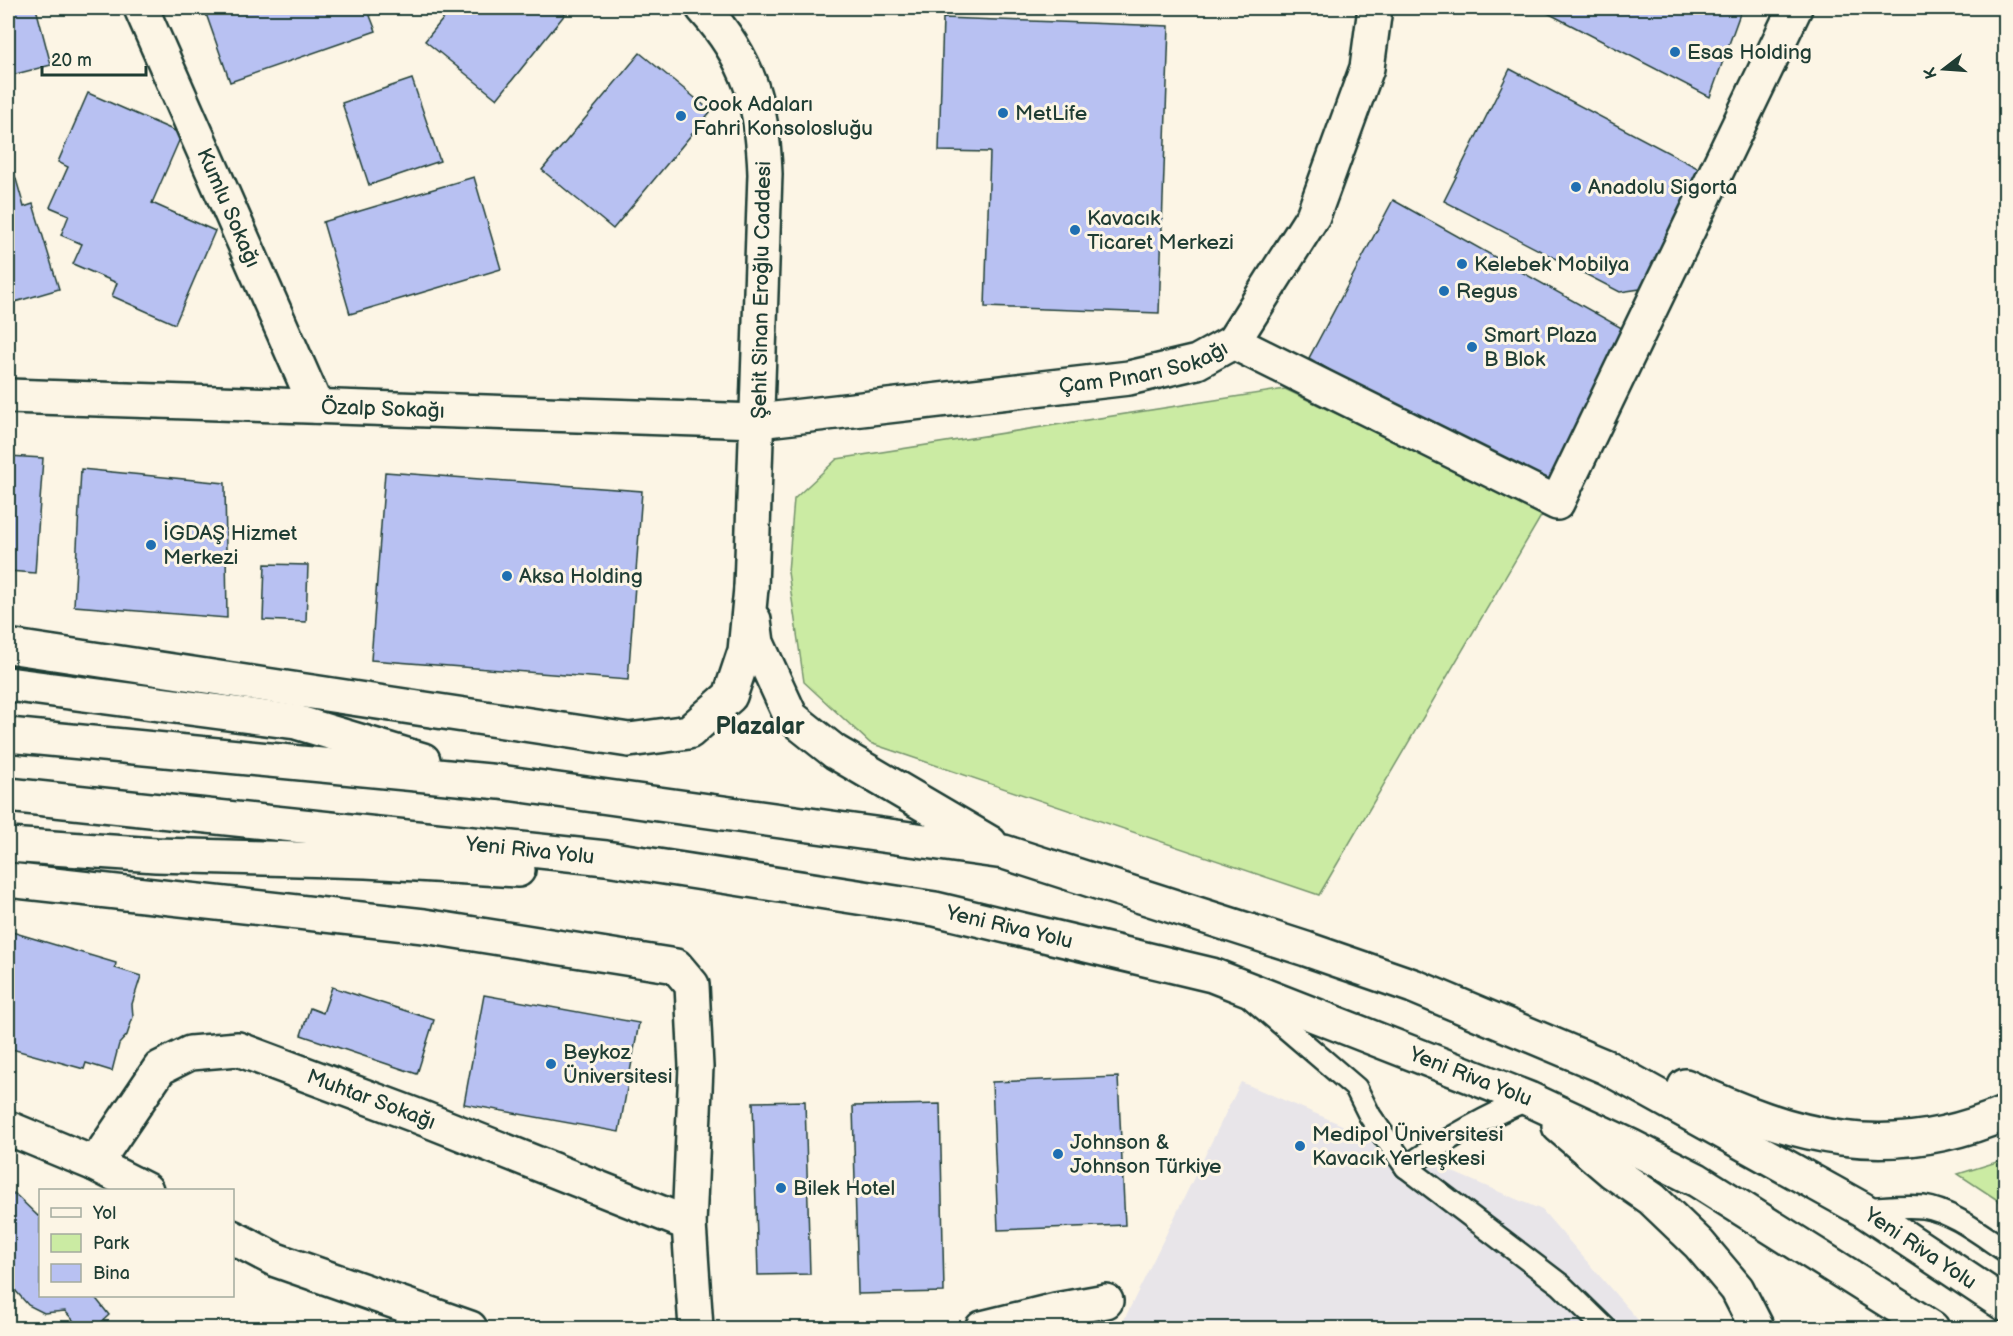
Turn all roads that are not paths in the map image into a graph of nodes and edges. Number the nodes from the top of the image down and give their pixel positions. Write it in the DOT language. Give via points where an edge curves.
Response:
graph roads {
  1 [pos="141,8"];
  2 [pos="703,8"];
  3 [pos="1375,8"];
  4 [pos="1795,8"];
  5 [pos="1233,342"];
  6 [pos="8,396"];
  7 [pos="316,406"];
  8 [pos="758,422"];
  9 [pos="751,588"];
  10 [pos="8,646"];
  11 [pos="8,684"];
  12 [pos="8,735"];
  13 [pos="500,782"];
  14 [pos="8,795"];
  15 [pos="8,845"];
  16 [pos="1005,852"];
  17 [pos="8,880"];
  18 [pos="789,887"];
  19 [pos="1231,981"];
  20 [pos="1606,1067"];
  21 [pos="1529,1099"];
  22 [pos="2006,1113"];
  23 [pos="8,1128"];
  24 [pos="95,1164"];
  25 [pos="1406,1167"];
  26 [pos="142,1189"];
  27 [pos="1862,1209"];
  28 [pos="689,1224"];
  29 [pos="234,1238"];
  30 [pos="2006,1251"];
  31 [pos="1106,1301"];
  32 [pos="2006,1305"];
  33 [pos="470,1329"];
  34 [pos="696,1329"];
  35 [pos="982,1329"];
  36 [pos="1605,1329"];
  37 [pos="1757,1329"];
  38 [pos="1932,1329"];
  1 -- 7 [label="main road, Kumlu Sokağı"];
  2 -- 8 [label="main road, Şehit Sinan Eroğlu Caddesi" via="722,28 742,62 757,100 764,137"];
  3 -- 5 [label="main road, Çam Pınarı Sokağı" via="1367,68 1313,216"];
  4 -- 5 [label="main road" via="1557,503"];
  5 -- 8 [label="main road, Çam Pınarı Sokağı" via="1197,362 1130,378"];
  6 -- 7 [label="main road, Özalp Sokağı"];
  7 -- 8 [label="main road, Özalp Sokağı"];
  8 -- 9 [label="main road, Şehit Sinan Eroğlu Caddesi"];
  9 -- 10 [label="main road" via="745,651 730,696 689,732 628,740"];
  9 -- 16 [label="main road" via="757,643 791,717 836,752"];
  11 -- 13 [label="main road" via="296,723"];
  12 -- 13 [label="main road"];
  13 -- 16 [label="main road"];
  14 -- 18 [label="main road, Yeni Riva Yolu" via="606,858"];
  15 -- 18 [label="main road" via="156,855 366,861"];
  16 -- 20 [label="main road, Yeni Riva Yolu" via="1413,986"];
  17 -- 28 [label="main road" via="424,926 676,966 692,985 693,997 696,1067"];
  18 -- 19 [label="main road, Yeni Riva Yolu" via="935,909"];
  19 -- 21 [label="main road, Yeni Riva Yolu"];
  19 -- 25 [label="lane" via="1356,1088 1370,1116"];
  20 -- 22 [label="main road" via="1683,1085 1731,1108 1827,1137 1917,1139 1973,1126"];
  20 -- 27 [label="main road, Yeni Riva Yolu"];
  21 -- 25 [label="lane" via="1475,1123"];
  21 -- 37 [label="main road" via="1613,1172 1652,1199 1700,1244 1737,1289"];
  21 -- 38 [label="main road, Yeni Riva Yolu" via="1697,1180"];
  23 -- 24 [label="main road"];
  24 -- 26 [label="main road"];
  24 -- 28 [label="main road, Muhtar Sokağı" via="160,1068 190,1053 238,1049"];
  25 -- 36 [label="lane" via="1561,1286"];
  27 -- 30 [label="lane" via="1931,1208 1968,1224"];
  27 -- 32 [label="main road, Yeni Riva Yolu"];
  28 -- 34 [label="main road"];
  29 -- 33 [label="main road" via="276,1260"];
  31 -- 35 [label="main road"];
}
